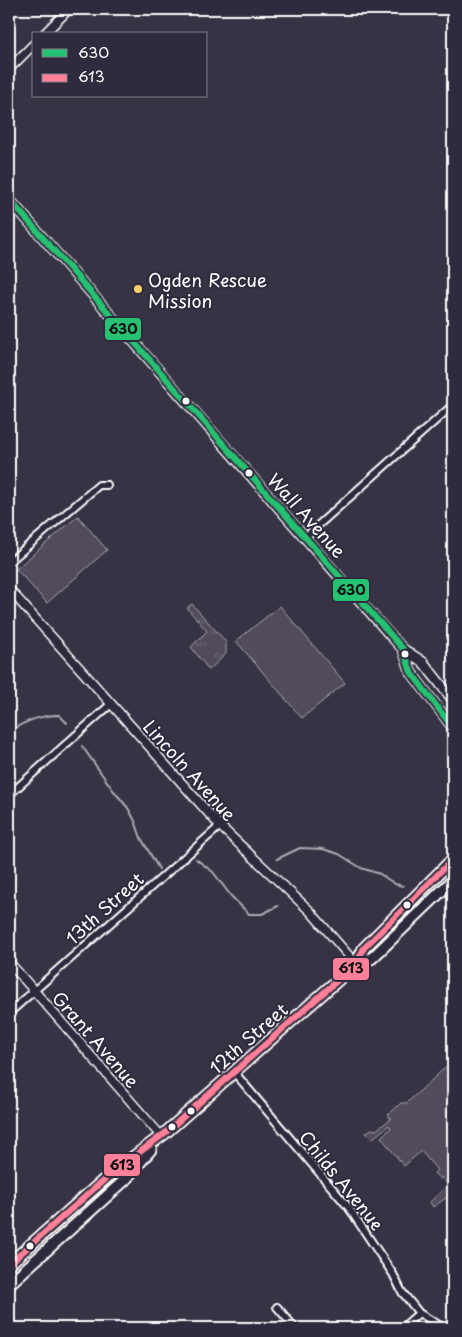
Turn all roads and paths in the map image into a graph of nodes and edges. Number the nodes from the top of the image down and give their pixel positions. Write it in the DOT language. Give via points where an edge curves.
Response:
graph roads {
  1 [pos="69,9"];
  2 [pos="46,32"];
  3 [pos="32,46"];
  4 [pos="9,69"];
  5 [pos="9,199"];
  6 [pos="453,405"];
  7 [pos="107,484"];
  8 [pos="305,537"];
  9 [pos="9,562"];
  10 [pos="9,589"];
  11 [pos="404,649"];
  12 [pos="453,700"];
  13 [pos="111,704"];
  14 [pos="453,728"];
  15 [pos="9,795"];
  16 [pos="220,826"];
  17 [pos="453,859"];
  18 [pos="453,880"];
  19 [pos="9,962"];
  20 [pos="356,964"];
  21 [pos="34,991"];
  22 [pos="9,1013"];
  23 [pos="234,1072"];
  24 [pos="161,1136"];
  25 [pos="9,1264"];
  26 [pos="9,1284"];
  27 [pos="277,1307"];
  28 [pos="419,1313"];
  29 [pos="295,1328"];
  30 [pos="402,1328"];
  31 [pos="444,1328"];
  1 -- 2 [label="street"];
  3 -- 4 [label="street"];
  5 -- 8 [label="main road, Wall Avenue"];
  6 -- 8 [label="street"];
  7 -- 9 [label="street" via="99,484"];
  8 -- 11 [label="main road, Wall Avenue"];
  10 -- 13 [label="street, Lincoln Avenue"];
  11 -- 12 [label="main road, Wall Avenue" via="423,662"];
  11 -- 14 [label="main road, Wall Avenue" via="411,672"];
  13 -- 15 [label="street"];
  13 -- 16 [label="street, Lincoln Avenue"];
  16 -- 20 [label="street, Lincoln Avenue" via="310,911"];
  16 -- 21 [label="street, 13th Street"];
  17 -- 20 [label="main road, 12th Street" via="364,948"];
  18 -- 20 [label="main road, 12th Street" via="372,958"];
  19 -- 21 [label="street, Grant Avenue"];
  20 -- 23 [label="main road, 12th Street"];
  21 -- 22 [label="street, 13th Street"];
  21 -- 24 [label="street, Grant Avenue"];
  23 -- 24 [label="main road, 12th Street"];
  23 -- 28 [label="street, Childs Avenue" via="349,1208"];
  24 -- 25 [label="main road, 12th Street" via="113,1172"];
  24 -- 26 [label="main road, 12th Street" via="126,1179"];
  27 -- 29 [label="street"];
  28 -- 30 [label="street"];
  28 -- 31 [label="street, Childs Avenue"];
}
